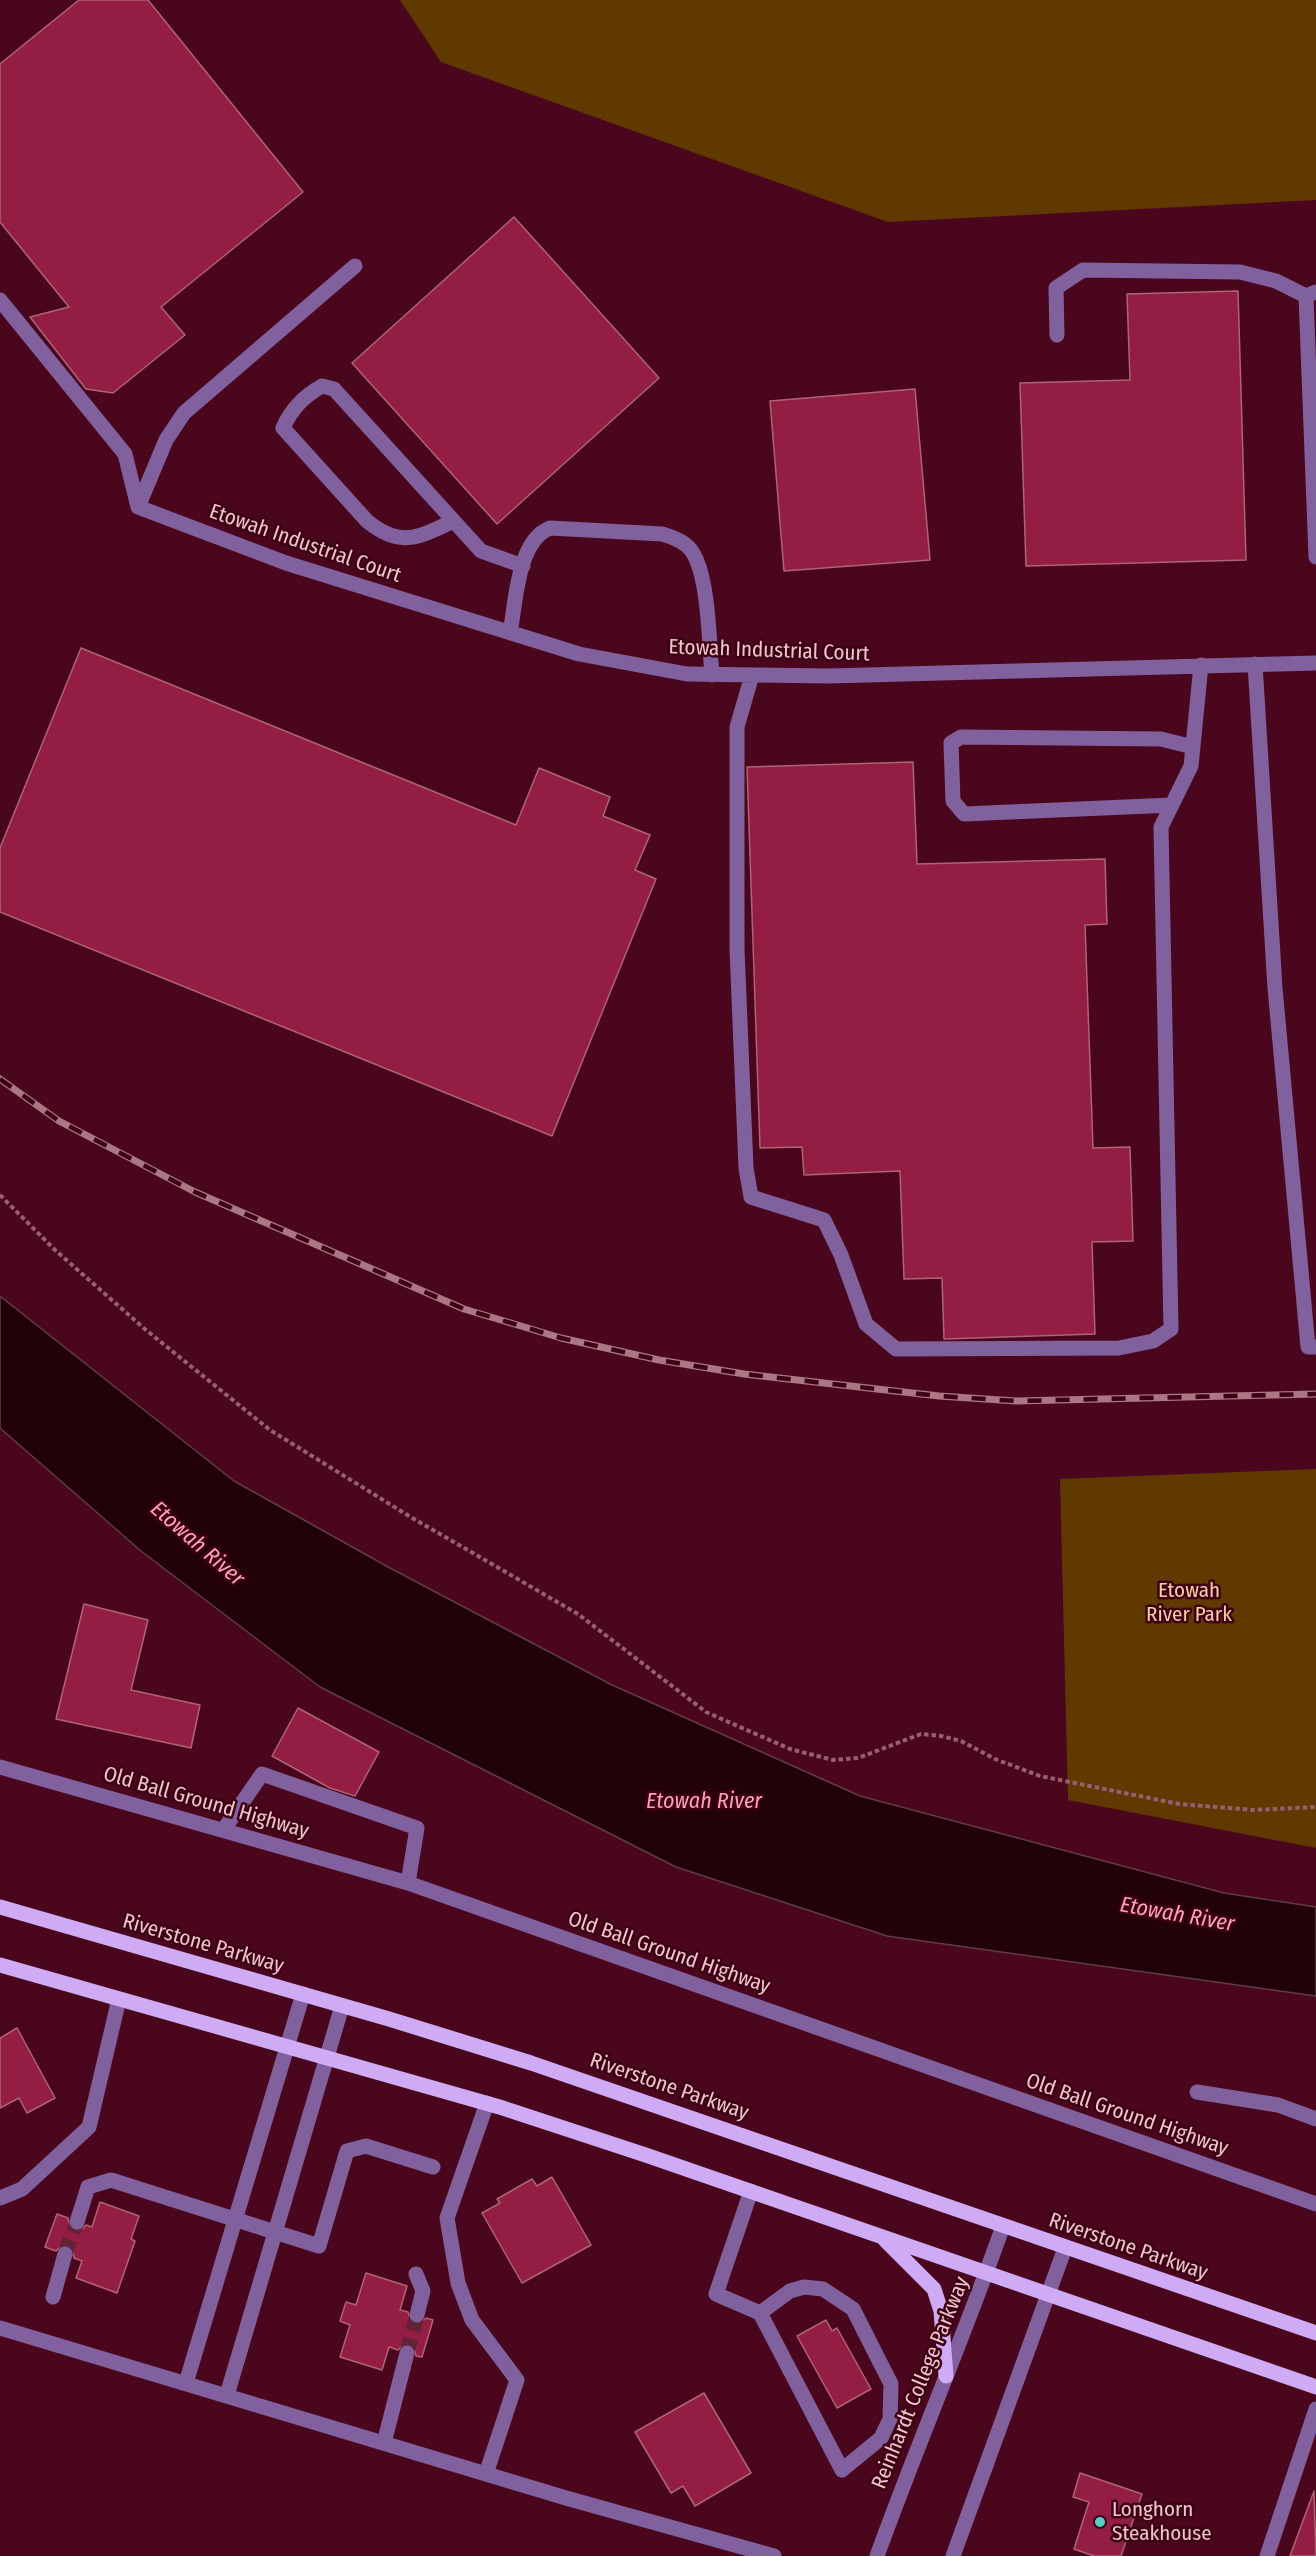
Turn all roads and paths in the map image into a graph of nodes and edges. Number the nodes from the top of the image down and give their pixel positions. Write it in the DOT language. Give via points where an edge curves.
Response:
graph roads {
  1 [pos="355,266"];
  2 [pos="1311,294"];
  3 [pos="0,300"];
  4 [pos="1057,335"];
  5 [pos="138,507"];
  6 [pos="453,521"];
  7 [pos="1316,557"];
  8 [pos="523,566"];
  9 [pos="510,633"];
  10 [pos="1316,663"];
  11 [pos="1255,664"];
  12 [pos="1201,665"];
  13 [pos="712,675"];
  14 [pos="752,675"];
  15 [pos="1193,747"];
  16 [pos="1172,805"];
  17 [pos="0,1196"];
  18 [pos="1316,1347"];
  19 [pos="0,1767"];
  20 [pos="1316,1807"];
  21 [pos="224,1829"];
  22 [pos="408,1883"];
  23 [pos="0,1907"];
  24 [pos="0,1965"];
  25 [pos="303,1994"];
  26 [pos="119,1999"];
  27 [pos="342,2006"];
  28 [pos="287,2046"];
  29 [pos="327,2057"];
  30 [pos="1197,2092"];
  31 [pos="487,2103"];
  32 [pos="1316,2119"];
  33 [pos="433,2167"];
  34 [pos="751,2191"];
  35 [pos="0,2198"];
  36 [pos="1316,2204"];
  37 [pos="235,2218"];
  38 [pos="77,2222"];
  39 [pos="1003,2226"];
  40 [pos="275,2231"];
  41 [pos="880,2235"];
  42 [pos="1065,2248"];
  43 [pos="65,2254"];
  44 [pos="987,2272"];
  45 [pos="416,2274"];
  46 [pos="1048,2295"];
  47 [pos="53,2297"];
  48 [pos="760,2313"];
  49 [pos="417,2315"];
  50 [pos="0,2328"];
  51 [pos="1316,2333"];
  52 [pos="407,2353"];
  53 [pos="946,2376"];
  54 [pos="186,2383"];
  55 [pos="1316,2387"];
  56 [pos="227,2396"];
  57 [pos="1316,2409"];
  58 [pos="384,2443"];
  59 [pos="486,2474"];
  60 [pos="774,2556"];
  61 [pos="877,2556"];
  62 [pos="953,2556"];
  63 [pos="1267,2556"];
  1 -- 5 [label="street" via="184,413 166,440"];
  2 -- 4 [label="street" via="1240,272 1083,270 1056,288"];
  2 -- 7 [label="street"];
  3 -- 5 [label="street" via="125,454"];
  5 -- 9 [label="street, Etowah Industrial Court" via="286,563"];
  6 -- 6 [label="street" via="334,389 322,386 288,414 283,428 366,521 382,533 410,538"];
  6 -- 8 [label="street" via="482,551"];
  8 -- 9 [label="street"];
  8 -- 13 [label="street" via="530,543 550,528 662,534 679,540 690,548 702,573"];
  9 -- 13 [label="street, Etowah Industrial Court" via="579,654"];
  10 -- 11 [label="street, Etowah Industrial Court"];
  11 -- 12 [label="street, Etowah Industrial Court"];
  11 -- 18 [label="street" via="1275,988 1308,1347"];
  12 -- 14 [label="street, Etowah Industrial Court"];
  12 -- 15 [label="street"];
  13 -- 14 [label="street, Etowah Industrial Court"];
  14 -- 16 [label="street" via="737,727 737,949 746,1168 751,1197 824,1221 866,1324 896,1349 1119,1348 1153,1341 1171,1329 1161,826"];
  15 -- 16 [label="street" via="1191,766"];
  15 -- 16 [label="street" via="1161,739 961,737 951,743 953,801 964,814"];
  17 -- 20 [label="path" via="146,1330 270,1430 578,1614 706,1712 790,1749 833,1760 858,1758 921,1734 961,1741 1040,1776 1179,1804 1254,1810"];
  19 -- 21 [label="street, Old Ball Ground Highway"];
  21 -- 22 [label="street, Old Ball Ground Highway"];
  21 -- 22 [label="street" via="262,1774 417,1828"];
  22 -- 36 [label="street, Old Ball Ground Highway"];
  23 -- 25 [label="main road, Riverstone Parkway"];
  24 -- 26 [label="main road"];
  25 -- 27 [label="main road, Riverstone Parkway"];
  25 -- 28 [label="street"];
  26 -- 28 [label="main road"];
  26 -- 35 [label="street" via="89,2127 22,2189"];
  27 -- 29 [label="street"];
  27 -- 39 [label="main road, Riverstone Parkway" via="662,2106"];
  28 -- 29 [label="main road"];
  28 -- 37 [label="street"];
  29 -- 31 [label="main road"];
  29 -- 40 [label="street"];
  30 -- 32 [label="street" via="1278,2105"];
  31 -- 34 [label="main road"];
  31 -- 59 [label="street" via="447,2218 458,2283 472,2320 517,2380"];
  33 -- 40 [label="street" via="366,2146 347,2151 319,2246"];
  34 -- 41 [label="main road"];
  34 -- 48 [label="street" via="716,2294"];
  37 -- 38 [label="street" via="111,2180 88,2187"];
  37 -- 40 [label="street"];
  37 -- 54 [label="street"];
  39 -- 42 [label="main road, Riverstone Parkway"];
  39 -- 44 [label="street, Reinhardt College Parkway"];
  40 -- 56 [label="street"];
  41 -- 44 [label="main road"];
  41 -- 53 [label="main road" via="934,2289 941,2311"];
  42 -- 46 [label="street"];
  42 -- 51 [label="main road, Riverstone Parkway"];
  43 -- 47 [label="street"];
  44 -- 46 [label="main road"];
  44 -- 53 [label="street, Reinhardt College Parkway"];
  45 -- 49 [label="street" via="423,2291"];
  46 -- 55 [label="main road"];
  46 -- 62 [label="street"];
  48 -- 48 [label="street" via="771,2334 842,2470 881,2438 890,2419 891,2384 853,2309 823,2289 804,2287 790,2291"];
  50 -- 54 [label="street"];
  52 -- 58 [label="street"];
  53 -- 61 [label="street, Reinhardt College Parkway" via="915,2448"];
  54 -- 56 [label="street"];
  56 -- 58 [label="street"];
  57 -- 63 [label="street"];
  58 -- 59 [label="street"];
  59 -- 60 [label="street"];
}
